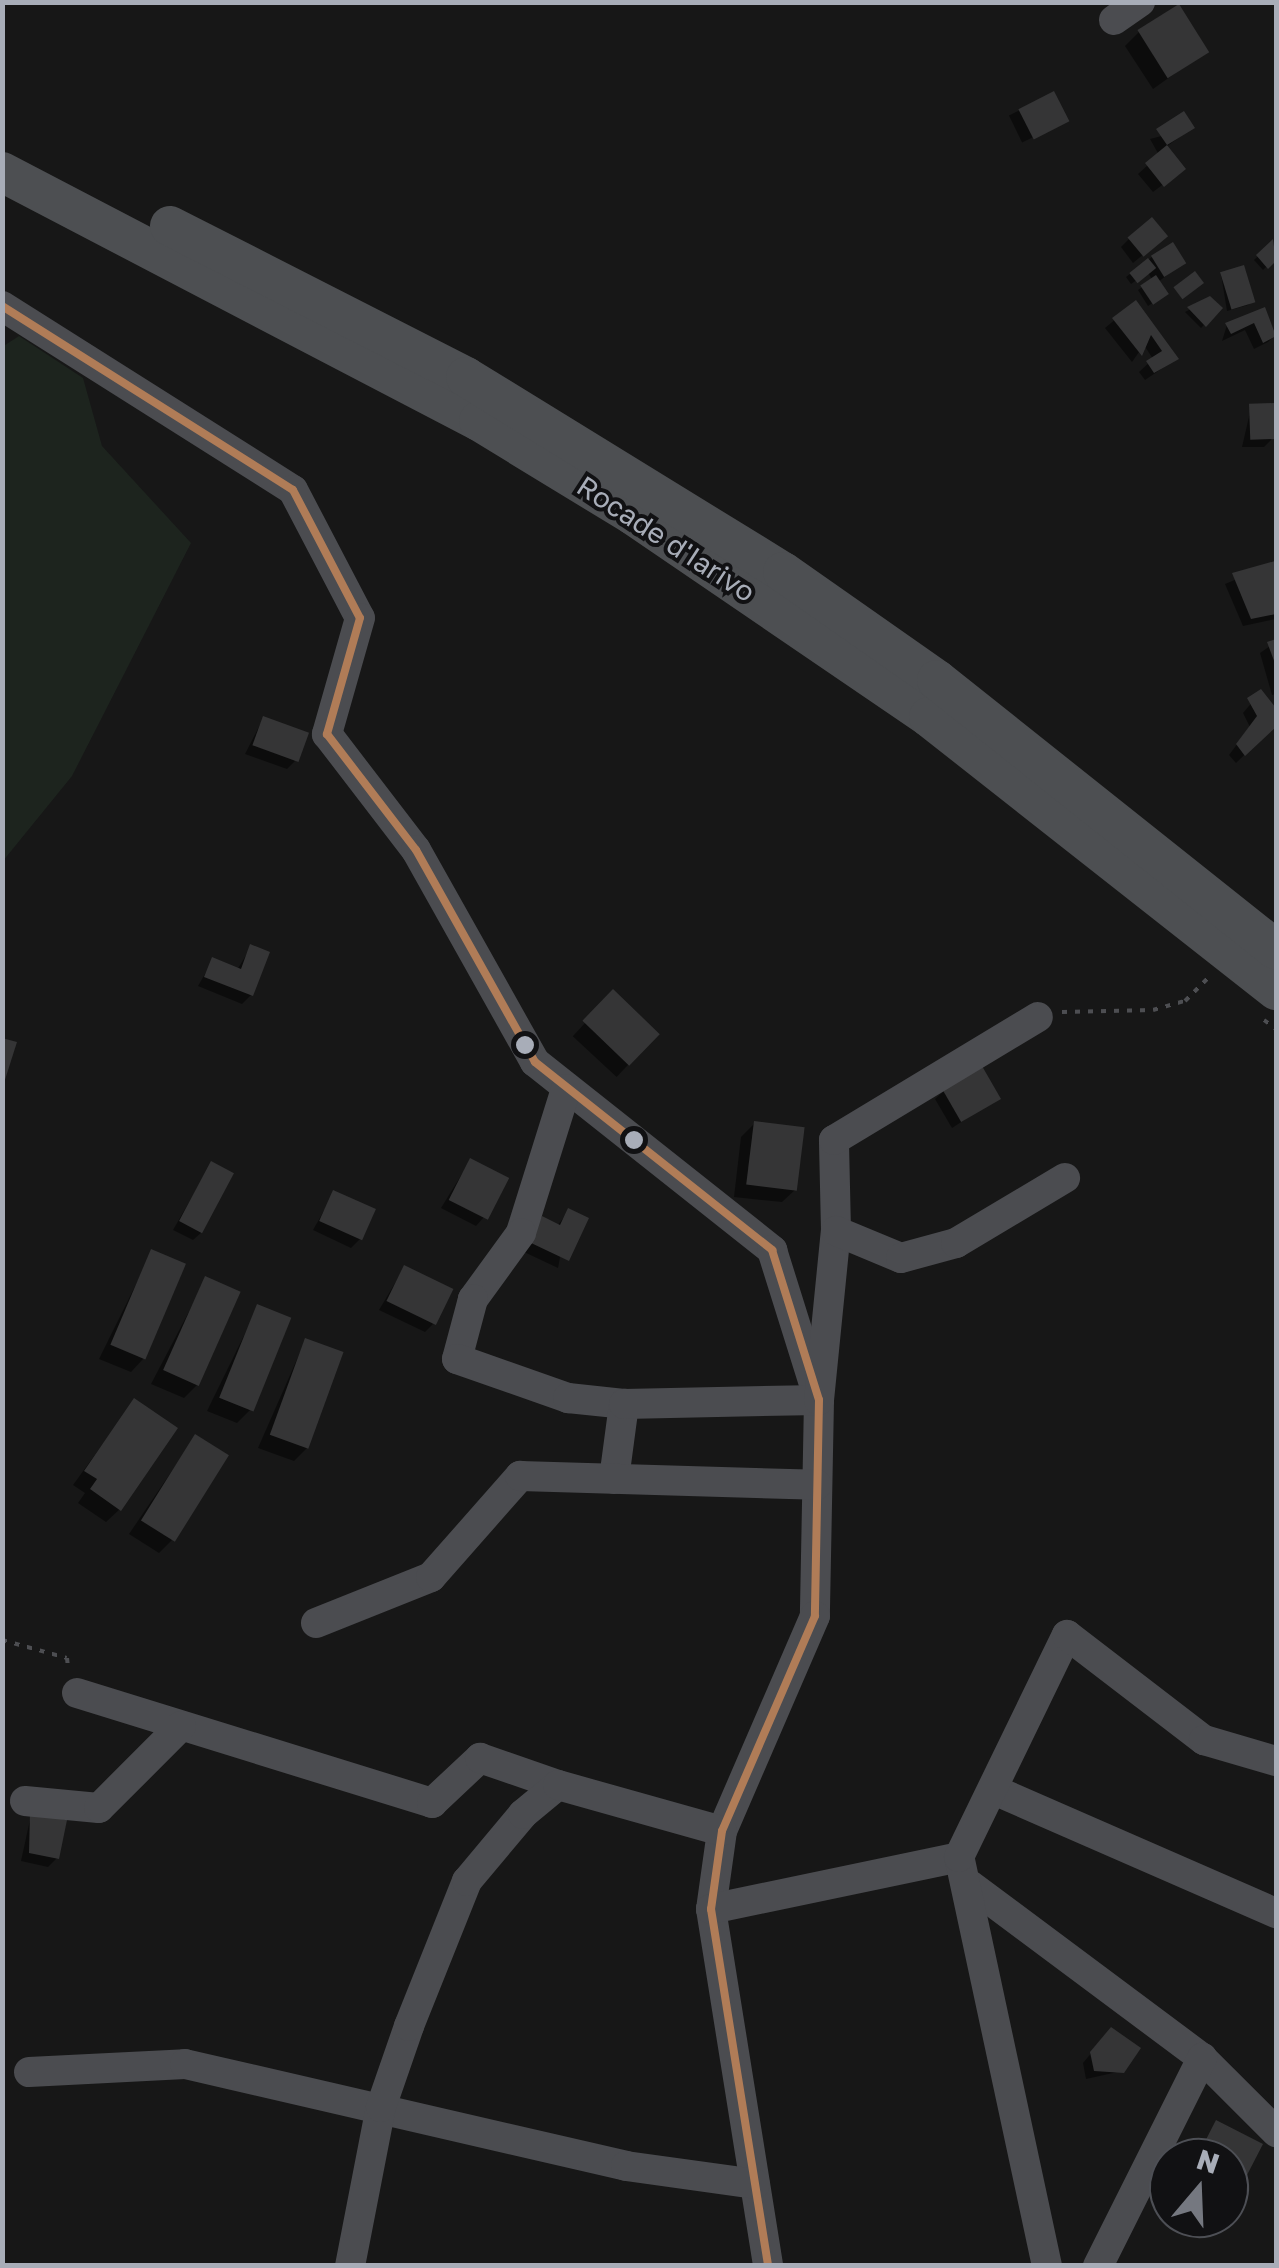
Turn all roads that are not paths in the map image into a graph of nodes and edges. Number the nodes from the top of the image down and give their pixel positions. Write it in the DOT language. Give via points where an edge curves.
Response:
graph roads {
  1 [pos="1140,2"];
  2 [pos="1114,20"];
  3 [pos="2,143"];
  4 [pos="2,172"];
  5 [pos="2,306"];
  6 [pos="1276,950"];
  7 [pos="1263,999"];
  8 [pos="1038,1016"];
  9 [pos="566,1089"];
  10 [pos="1065,1178"];
  11 [pos="836,1231"];
  12 [pos="820,1400"];
  13 [pos="624,1404"];
  14 [pos="614,1479"];
  15 [pos="818,1485"];
  16 [pos="316,1623"];
  17 [pos="77,1693"];
  18 [pos="181,1726"];
  19 [pos="1276,1761"];
  20 [pos="558,1785"];
  21 [pos="994,1790"];
  22 [pos="25,1801"];
  23 [pos="722,1831"];
  24 [pos="965,1871"];
  25 [pos="710,1909"];
  26 [pos="1276,1914"];
  27 [pos="1202,2058"];
  28 [pos="29,2072"];
  29 [pos="382,2106"];
  30 [pos="1276,2132"];
  31 [pos="755,2184"];
  32 [pos="350,2266"];
  33 [pos="768,2266"];
  34 [pos="1047,2266"];
  35 [pos="1098,2266"];
  1 -- 2 [label="street"];
  3 -- 6 [label="main road, Rocade d'Iarivo" via="466,376 609,460 936,680"];
  4 -- 7 [label="main road, Rocade d'Iarivo" via="478,421 633,515 929,717"];
  5 -- 9 [label="street" via="293,490 360,618 327,734 416,850 535,1062"];
  8 -- 11 [label="street" via="834,1140"];
  9 -- 12 [label="street" via="772,1250"];
  9 -- 13 [label="street" via="521,1233 474,1299 457,1360 568,1398"];
  10 -- 11 [label="street" via="956,1243 901,1258"];
  11 -- 12 [label="street"];
  12 -- 13 [label="street"];
  12 -- 15 [label="street"];
  13 -- 14 [label="street"];
  14 -- 15 [label="street"];
  14 -- 16 [label="street" via="520,1476 432,1577"];
  15 -- 23 [label="street" via="815,1616"];
  17 -- 18 [label="street"];
  18 -- 20 [label="street" via="432,1804 480,1758"];
  18 -- 22 [label="street" via="99,1808"];
  19 -- 21 [label="street" via="1204,1740 1067,1635"];
  20 -- 23 [label="street"];
  20 -- 29 [label="street" via="467,1881"];
  21 -- 24 [label="street"];
  21 -- 26 [label="street"];
  23 -- 25 [label="street"];
  24 -- 25 [label="street"];
  24 -- 27 [label="street"];
  24 -- 34 [label="street" via="986,2002"];
  25 -- 31 [label="street"];
  27 -- 30 [label="street"];
  27 -- 35 [label="street"];
  28 -- 29 [label="street" via="185,2064"];
  29 -- 31 [label="street" via="626,2166"];
  29 -- 32 [label="street"];
  31 -- 33 [label="street"];
}
